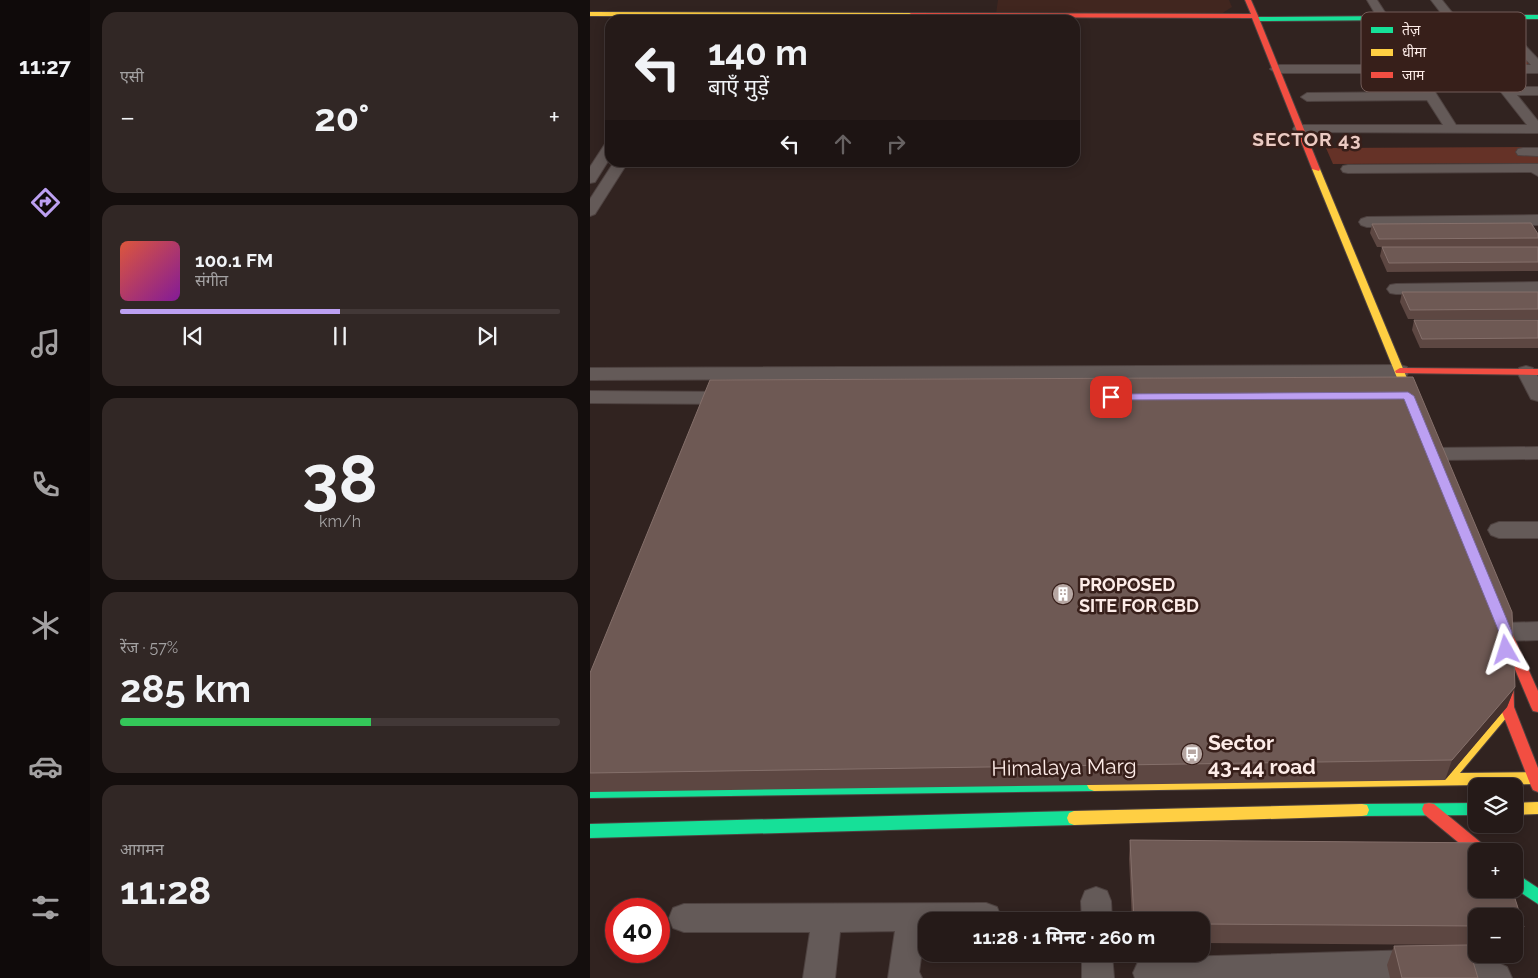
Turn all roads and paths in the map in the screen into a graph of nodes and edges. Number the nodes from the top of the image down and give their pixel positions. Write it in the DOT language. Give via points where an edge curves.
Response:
graph roads {
  1 [pos="1248,0"];
  2 [pos="1372,0"];
  3 [pos="1436,0"];
  4 [pos="1381,12"];
  5 [pos="1445,12"];
  6 [pos="590,14"];
  7 [pos="626,15"];
  8 [pos="1080,18"];
  9 [pos="1361,18"];
  10 [pos="1256,19"];
  11 [pos="590,21"];
  12 [pos="605,21"];
  13 [pos="1080,22"];
  14 [pos="1526,54"];
  15 [pos="1538,67"];
  16 [pos="1276,69"];
  17 [pos="1361,69"];
  18 [pos="1430,92"];
  19 [pos="1508,92"];
  20 [pos="1433,96"];
  21 [pos="1307,97"];
  22 [pos="1300,129"];
  23 [pos="1452,129"];
  24 [pos="1537,129"];
  25 [pos="1523,152"];
  26 [pos="1538,152"];
  27 [pos="605,155"];
  28 [pos="618,167"];
  29 [pos="1348,169"];
  30 [pos="1538,172"];
  31 [pos="590,179"];
  32 [pos="590,211"];
  33 [pos="1538,220"];
  34 [pos="1368,222"];
  35 [pos="1538,287"];
  36 [pos="1396,289"];
  37 [pos="1400,371"];
  38 [pos="1532,372"];
  39 [pos="590,374"];
  40 [pos="1538,395"];
  41 [pos="1388,396"];
  42 [pos="1408,396"];
  43 [pos="590,397"];
  44 [pos="754,398"];
  45 [pos="1419,421"];
  46 [pos="1538,453"];
  47 [pos="1434,454"];
  48 [pos="1499,530"];
  49 [pos="1538,530"];
  50 [pos="1494,605"];
  51 [pos="1538,631"];
  52 [pos="1505,632"];
  53 [pos="1507,707"];
  54 [pos="1538,707"];
  55 [pos="1445,780"];
  56 [pos="1537,781"];
  57 [pos="590,792"];
  58 [pos="1538,808"];
  59 [pos="1428,809"];
  60 [pos="1468,809"];
  61 [pos="1523,809"];
  62 [pos="590,831"];
  63 [pos="1470,843"];
  64 [pos="1523,886"];
  65 [pos="1538,897"];
  66 [pos="684,918"];
  67 [pos="827,918"];
  68 [pos="912,918"];
  69 [pos="918,918"];
  70 [pos="1098,962"];
  71 [pos="1368,972"];
  72 [pos="1149,973"];
  73 [pos="819,978"];
  74 [pos="906,978"];
  75 [pos="1098,978"];
  76 [pos="1496,978"];
  1 -- 10 [label="street"];
  2 -- 4 [label="street"];
  3 -- 5 [label="street"];
  6 -- 7 [label="street"];
  8 -- 10 [label="street"];
  9 -- 10 [label="street"];
  10 -- 13 [label="street"];
  10 -- 16 [label="street"];
  11 -- 12 [label="street"];
  14 -- 15 [label="street"];
  16 -- 17 [label="street"];
  16 -- 22 [label="street"];
  18 -- 20 [label="street"];
  19 -- 24 [label="street"];
  20 -- 21 [label="street"];
  20 -- 23 [label="street"];
  22 -- 23 [label="street"];
  22 -- 37 [label="street"];
  23 -- 24 [label="street"];
  25 -- 26 [label="street"];
  27 -- 31 [label="street"];
  28 -- 32 [label="street"];
  29 -- 30 [label="street" via="1535,168"];
  33 -- 34 [label="street"];
  35 -- 36 [label="street"];
  37 -- 38 [label="street"];
  37 -- 39 [label="street"];
  37 -- 42 [label="street"];
  38 -- 40 [label="street"];
  41 -- 42 [label="street"];
  42 -- 45 [label="street"];
  43 -- 44 [label="street"];
  46 -- 47 [label="street"];
  48 -- 49 [label="street"];
  50 -- 52 [label="street"];
  51 -- 52 [label="street"];
  52 -- 53 [label="street"];
  52 -- 54 [label="street"];
  53 -- 55 [label="street"];
  53 -- 56 [label="street"];
  55 -- 56 [label="street, Himalaya Marg"];
  55 -- 57 [label="street, Himalaya Marg"];
  58 -- 61 [label="street"];
  59 -- 60 [label="street"];
  59 -- 62 [label="street"];
  59 -- 63 [label="street"];
  64 -- 65 [label="street"];
  66 -- 67 [label="street"];
  67 -- 68 [label="street"];
  67 -- 73 [label="street"];
  68 -- 69 [label="street"];
  68 -- 74 [label="street" via="903,976"];
  70 -- 75 [label="street"];
  71 -- 72 [label="street"];
  71 -- 76 [label="street" via="1449,965 1479,969"];
}
